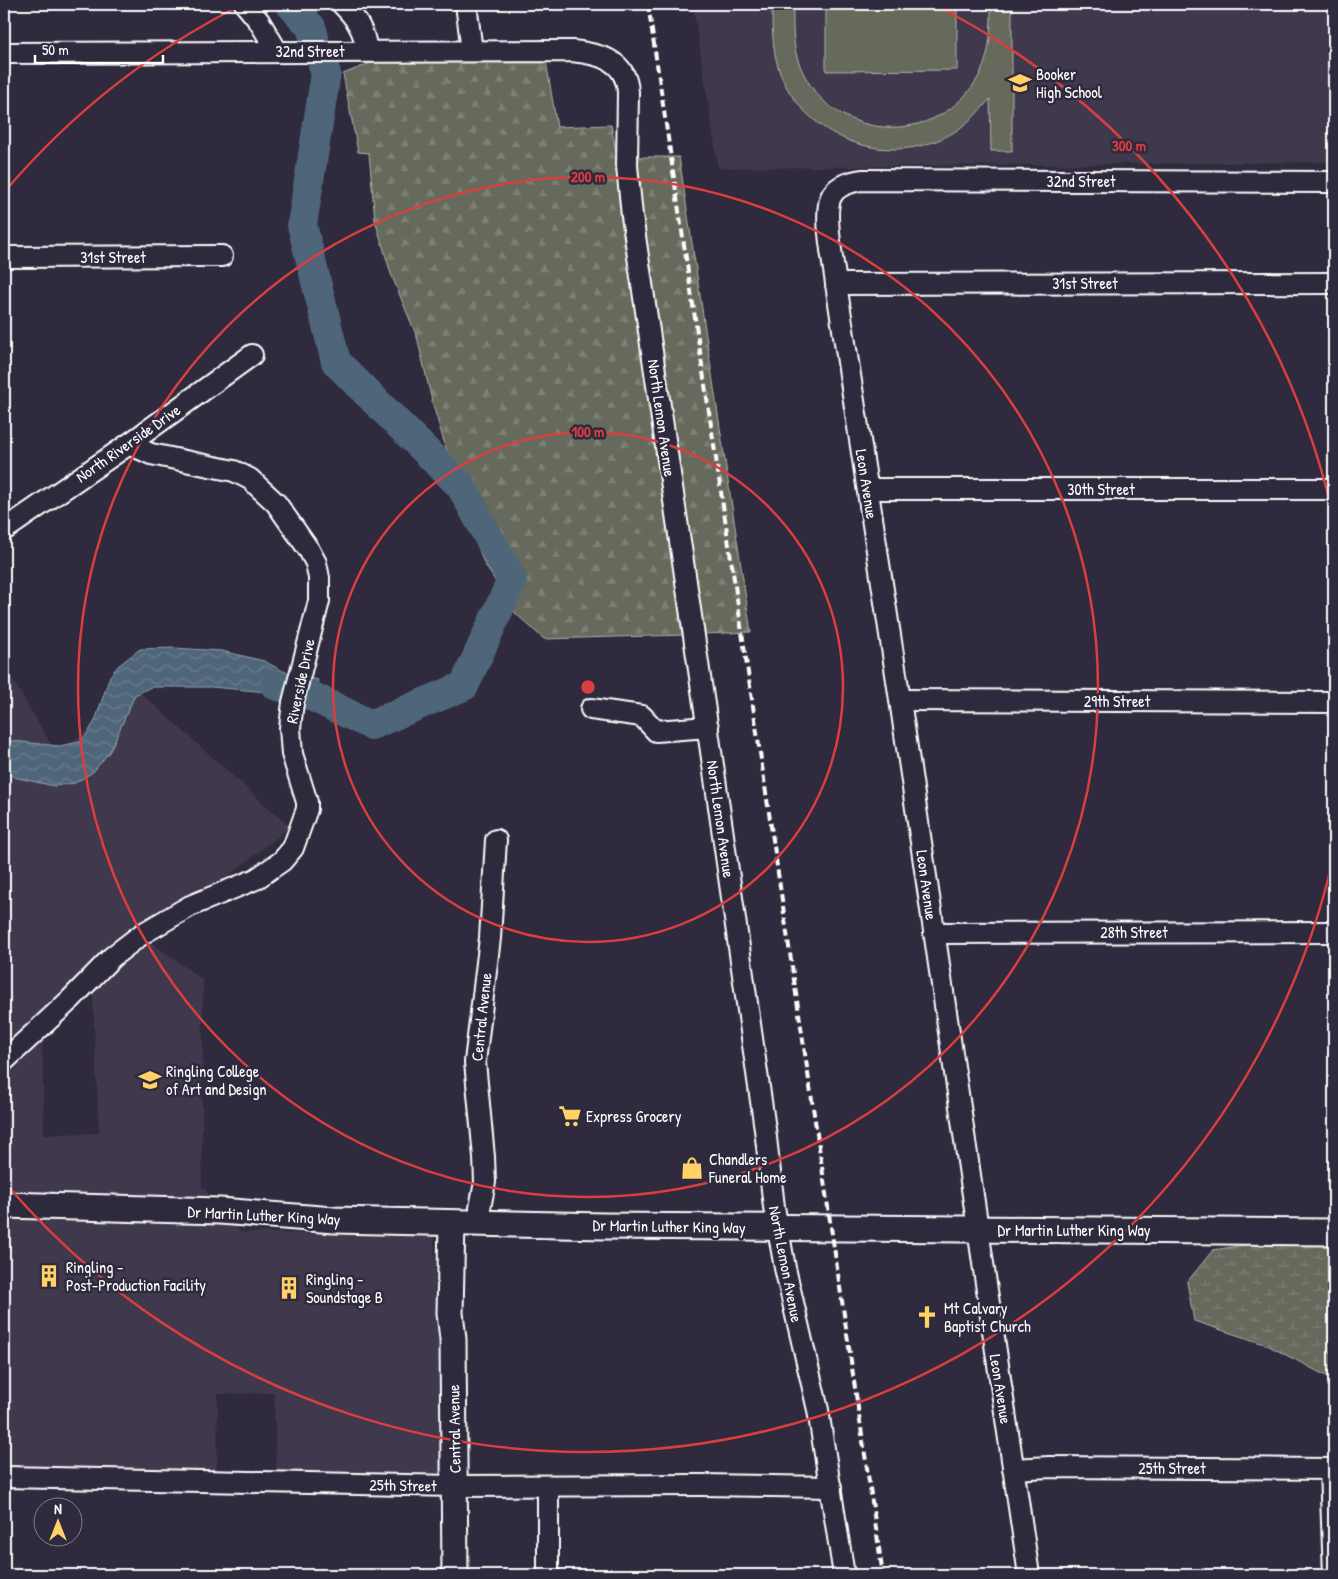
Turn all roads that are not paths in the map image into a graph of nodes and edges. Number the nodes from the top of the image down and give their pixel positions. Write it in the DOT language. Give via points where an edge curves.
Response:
graph roads {
  1 [pos="245,4"];
  2 [pos="342,4"];
  3 [pos="466,4"];
  4 [pos="472,50"];
  5 [pos="277,51"];
  6 [pos="367,51"];
  7 [pos="4,53"];
  8 [pos="614,64"];
  9 [pos="1334,182"];
  10 [pos="832,195"];
  11 [pos="222,256"];
  12 [pos="4,257"];
  13 [pos="1334,283"];
  14 [pos="836,284"];
  15 [pos="252,355"];
  16 [pos="129,444"];
  17 [pos="1334,488"];
  18 [pos="868,489"];
  19 [pos="4,530"];
  20 [pos="900,700"];
  21 [pos="1334,702"];
  22 [pos="591,709"];
  23 [pos="708,727"];
  24 [pos="496,840"];
  25 [pos="1334,932"];
  26 [pos="934,933"];
  27 [pos="4,1061"];
  28 [pos="4,1205"];
  29 [pos="452,1222"];
  30 [pos="480,1223"];
  31 [pos="777,1227"];
  32 [pos="977,1230"];
  33 [pos="1334,1232"];
  34 [pos="1014,1469"];
  35 [pos="1332,1469"];
  36 [pos="4,1477"];
  37 [pos="455,1486"];
  38 [pos="548,1486"];
  39 [pos="831,1487"];
  40 [pos="455,1575"];
  41 [pos="548,1575"];
  42 [pos="844,1575"];
  43 [pos="1029,1575"];
  44 [pos="1334,1575"];
  1 -- 5 [label="street"];
  2 -- 6 [label="street" via="360,25"];
  3 -- 4 [label="street"];
  4 -- 6 [label="street, 32nd Street"];
  4 -- 8 [label="street, 32nd Street" via="572,51 600,55"];
  5 -- 6 [label="street, 32nd Street"];
  5 -- 7 [label="street, 32nd Street"];
  8 -- 23 [label="street, North Lemon Avenue" via="628,86 627,166 632,216"];
  9 -- 10 [label="street, 32nd Street" via="862,180 841,186"];
  10 -- 14 [label="street, Leon Avenue" via="828,222"];
  11 -- 12 [label="street, 31st Street"];
  13 -- 14 [label="street, 31st Street"];
  14 -- 18 [label="street, Leon Avenue"];
  15 -- 16 [label="street, North Riverside Drive"];
  16 -- 19 [label="street, North Riverside Drive"];
  16 -- 27 [label="street, Riverside Drive" via="152,454 234,471 250,479 276,503 316,563 319,601 293,702 290,739 307,809 293,848 282,861 265,874 190,906 142,934 112,958"];
  17 -- 18 [label="street, 30th Street"];
  18 -- 20 [label="street, Leon Avenue"];
  20 -- 21 [label="street, 29th Street"];
  20 -- 26 [label="street, Leon Avenue"];
  22 -- 23 [label="street" via="642,716 656,731"];
  23 -- 31 [label="street, North Lemon Avenue"];
  24 -- 30 [label="street, Central Avenue" via="490,938 475,1062 485,1182"];
  25 -- 26 [label="street, 28th Street"];
  26 -- 32 [label="street, Leon Avenue"];
  28 -- 29 [label="street, Dr Martin Luther King Way"];
  29 -- 30 [label="street, Dr Martin Luther King Way"];
  29 -- 37 [label="street, Central Avenue" via="450,1313 454,1340"];
  30 -- 31 [label="street, Dr Martin Luther King Way"];
  31 -- 32 [label="street, Dr Martin Luther King Way"];
  31 -- 39 [label="street, North Lemon Avenue" via="818,1410"];
  32 -- 33 [label="street, Dr Martin Luther King Way"];
  32 -- 34 [label="street, Leon Avenue"];
  34 -- 35 [label="street, 25th Street"];
  34 -- 43 [label="street, Leon Avenue"];
  35 -- 44 [label="street, 25th Street"];
  36 -- 37 [label="street, 25th Street"];
  37 -- 38 [label="street, 25th Street"];
  37 -- 40 [label="street, Central Avenue"];
  38 -- 39 [label="street, 25th Street"];
  38 -- 41 [label="street"];
  39 -- 42 [label="street, North Lemon Avenue"];
}
